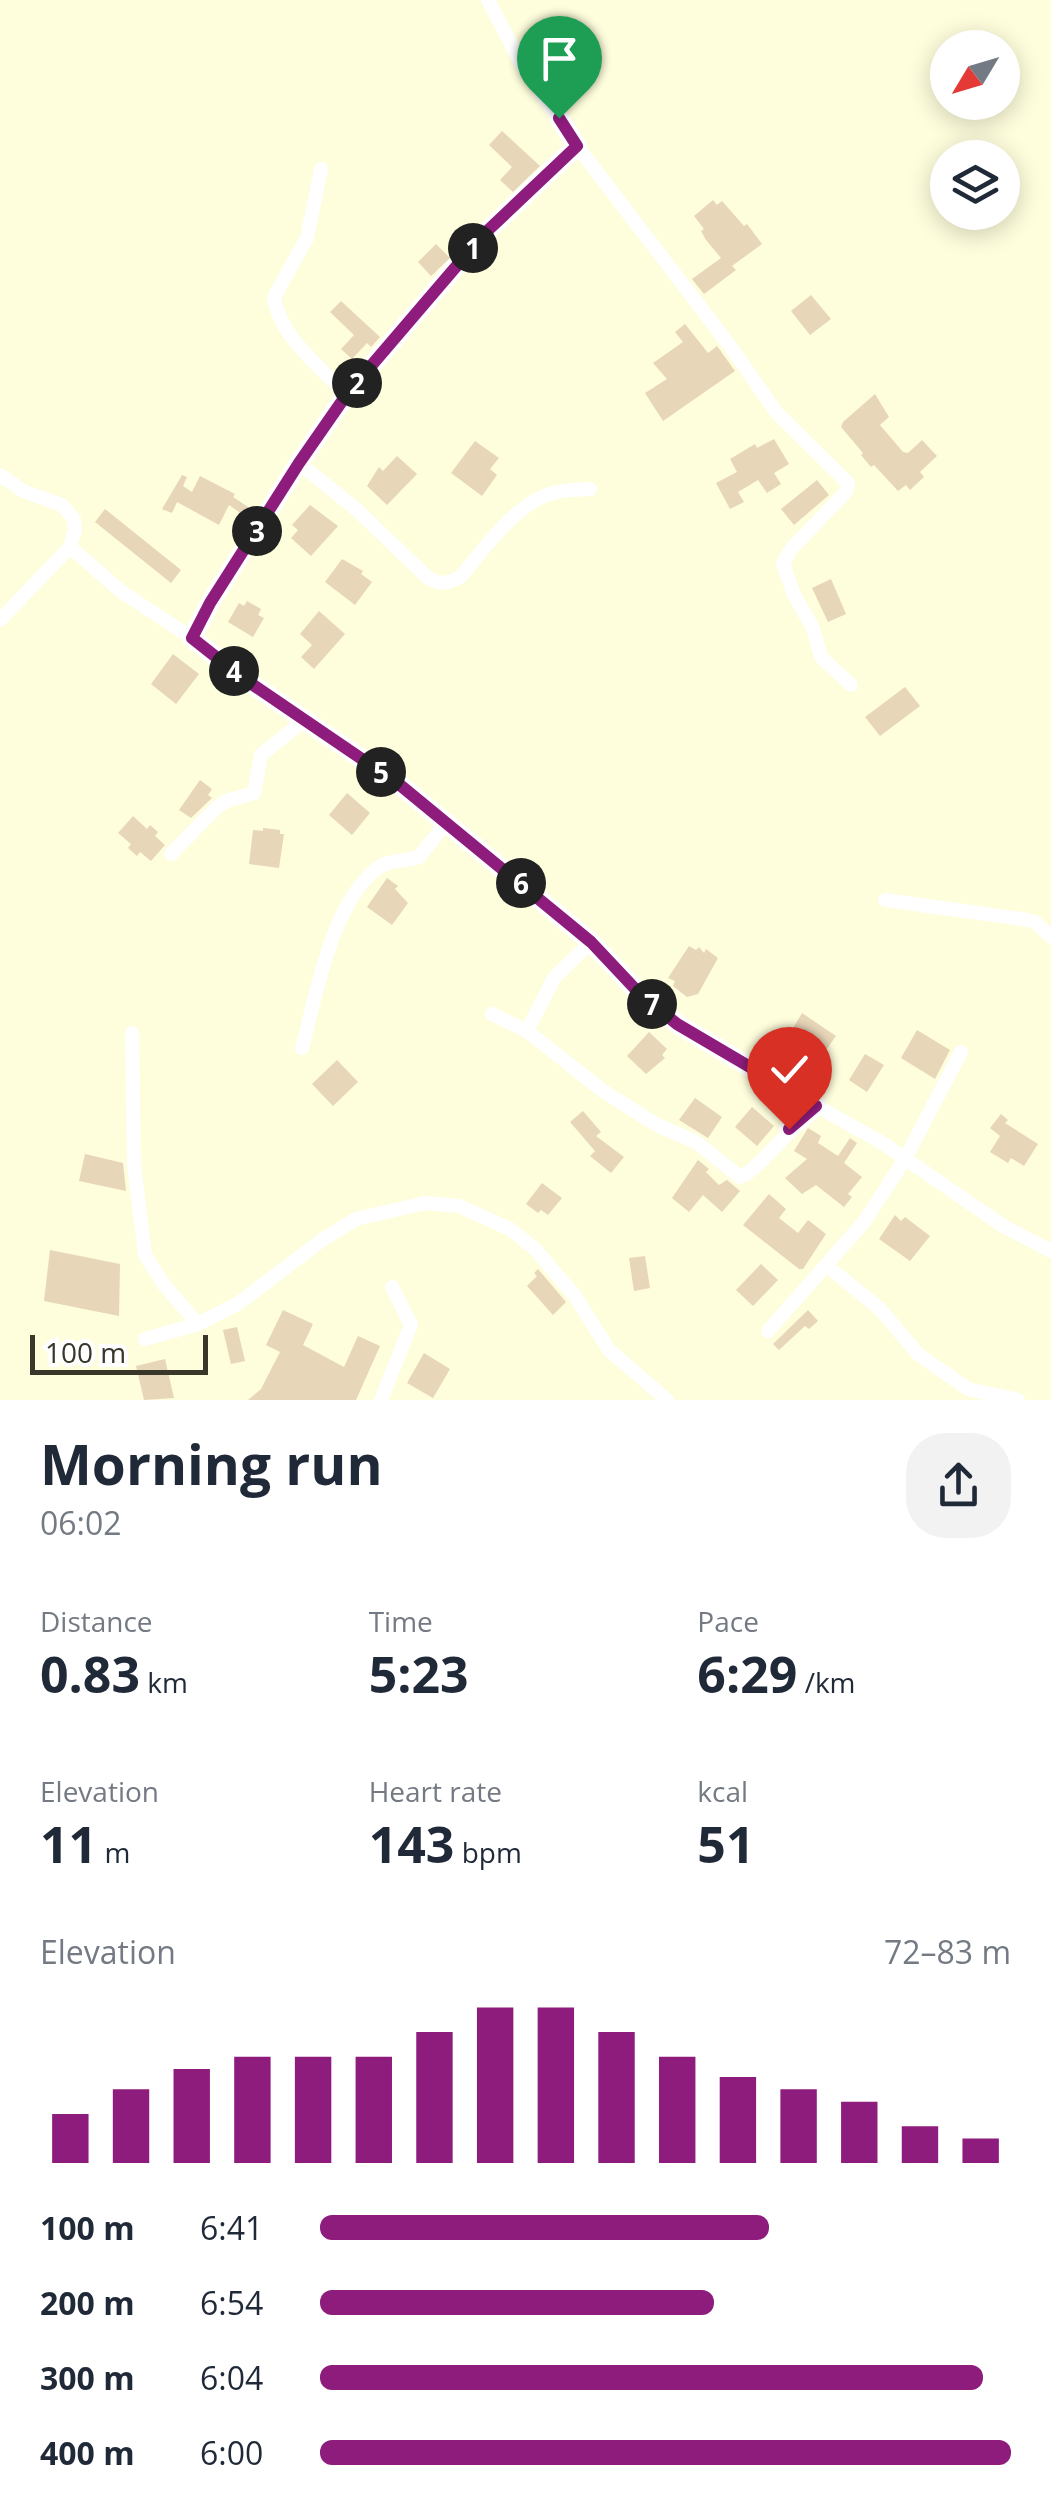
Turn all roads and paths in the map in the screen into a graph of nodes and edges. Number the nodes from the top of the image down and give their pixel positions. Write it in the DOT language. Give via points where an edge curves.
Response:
graph roads {
  1 [pos="488,0"];
  2 [pos="577,146"];
  3 [pos="321,169"];
  4 [pos="347,394"];
  5 [pos="299,463"];
  6 [pos="0,475"];
  7 [pos="590,489"];
  8 [pos="70,547"];
  9 [pos="0,620"];
  10 [pos="192,638"];
  11 [pos="851,685"];
  12 [pos="304,721"];
  13 [pos="446,822"];
  14 [pos="171,854"];
  15 [pos="885,900"];
  16 [pos="1051,937"];
  17 [pos="591,942"];
  18 [pos="492,1014"];
  19 [pos="527,1031"];
  20 [pos="132,1033"];
  21 [pos="302,1048"];
  22 [pos="961,1052"];
  23 [pos="816,1106"];
  24 [pos="905,1159"];
  25 [pos="1051,1251"];
  26 [pos="826,1265"];
  27 [pos="392,1287"];
  28 [pos="198,1324"];
  29 [pos="768,1331"];
  30 [pos="145,1339"];
  31 [pos="381,1400"];
  32 [pos="667,1400"];
  33 [pos="1018,1400"];
  1 -- 2 [label="street"];
  2 -- 4 [label="street" via="484,234"];
  2 -- 11 [label="street" via="776,412 848,483 783,563 821,657"];
  3 -- 4 [label="street" via="307,238 276,289 275,306 305,351"];
  4 -- 5 [label="street"];
  5 -- 7 [label="street" via="437,583 460,576 530,504 560,491"];
  5 -- 10 [label="street"];
  6 -- 8 [label="street" via="70,512"];
  8 -- 9 [label="street"];
  8 -- 10 [label="street"];
  10 -- 12 [label="street"];
  12 -- 13 [label="street"];
  12 -- 14 [label="street" via="261,756 254,793 217,806"];
  13 -- 17 [label="street"];
  13 -- 21 [label="street" via="418,857 374,871 347,908"];
  15 -- 16 [label="street" via="1034,922"];
  17 -- 19 [label="street" via="554,978"];
  17 -- 23 [label="street" via="677,1024"];
  18 -- 19 [label="street"];
  19 -- 23 [label="street" via="603,1090 696,1142 740,1177 752,1173"];
  20 -- 28 [label="street" via="134,1165 145,1255"];
  22 -- 24 [label="street"];
  23 -- 24 [label="street"];
  24 -- 25 [label="street"];
  24 -- 26 [label="street"];
  26 -- 29 [label="street"];
  26 -- 33 [label="street" via="932,1364 968,1389"];
  27 -- 31 [label="street" via="411,1324"];
  28 -- 30 [label="street"];
  28 -- 32 [label="street" via="254,1294 356,1218 425,1203 459,1206 510,1229 535,1249 609,1350"];
}
